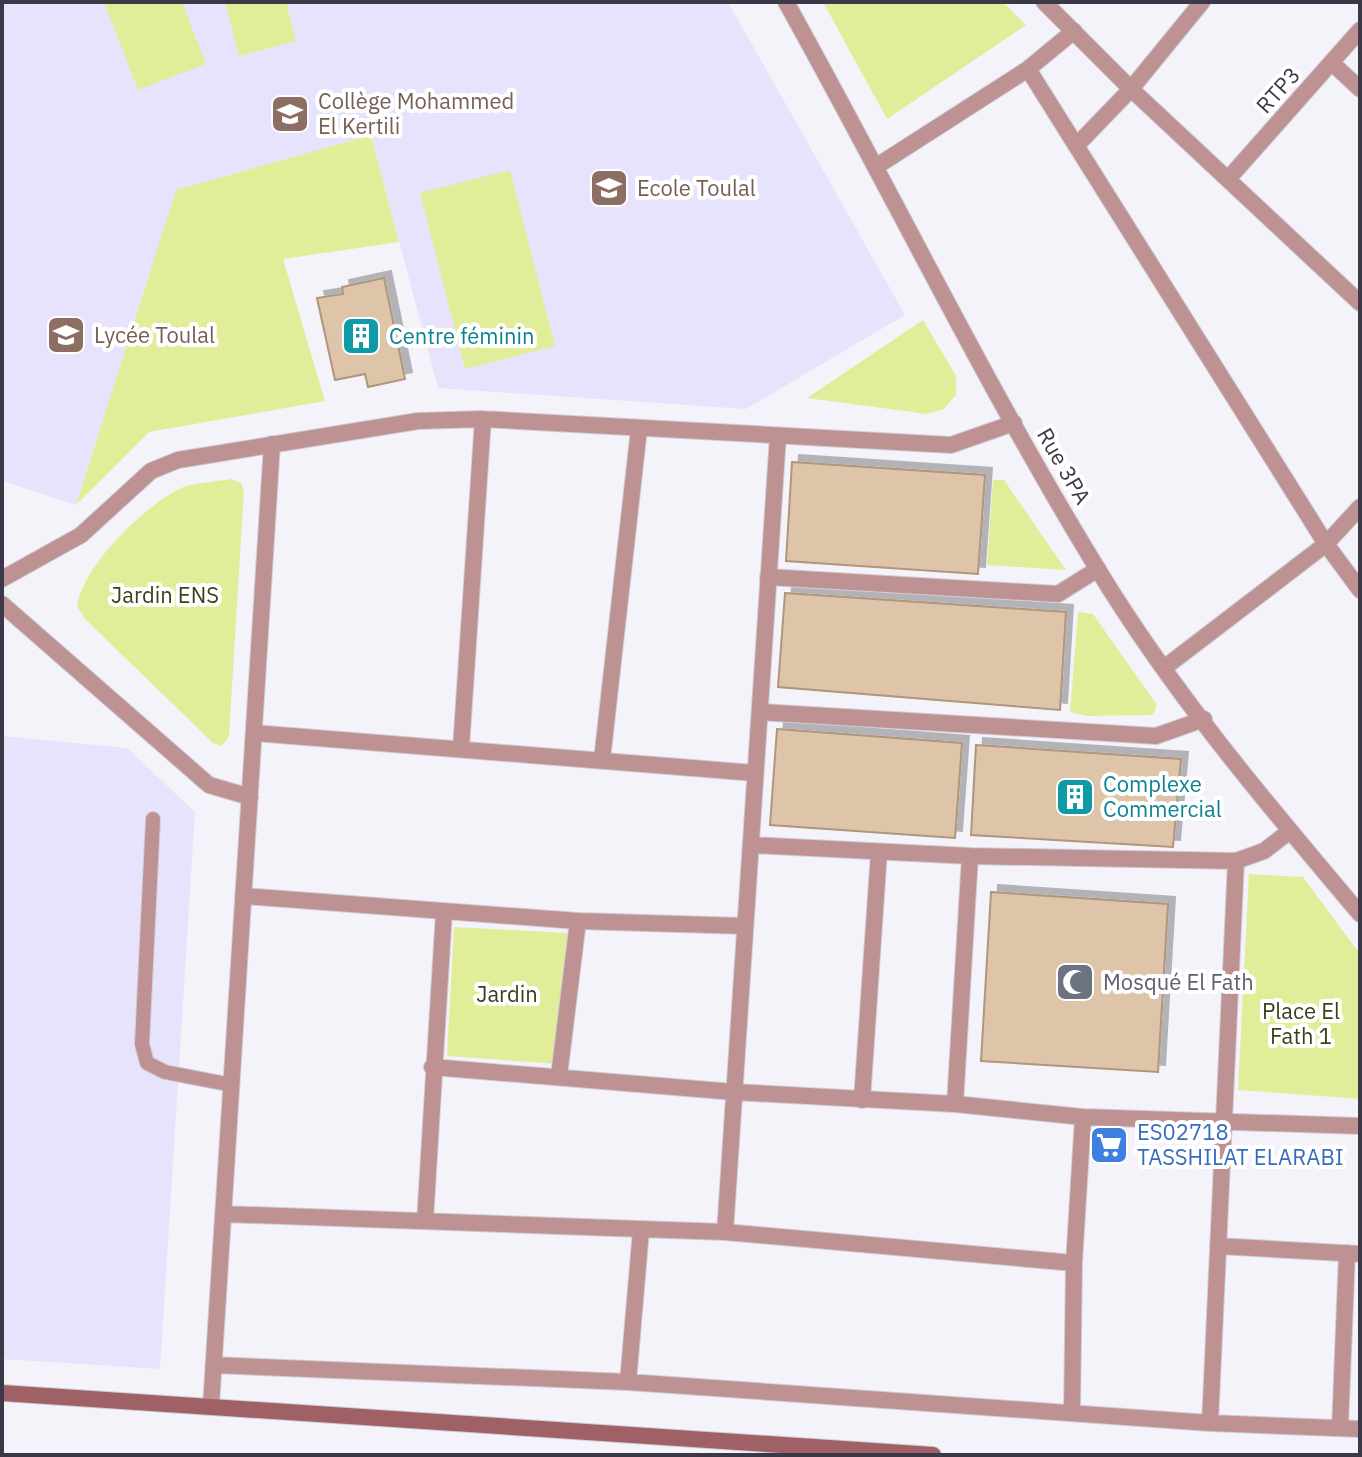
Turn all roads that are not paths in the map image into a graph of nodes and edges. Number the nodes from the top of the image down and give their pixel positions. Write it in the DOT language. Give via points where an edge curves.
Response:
graph roads {
  1 [pos="786,2"];
  2 [pos="1044,2"];
  3 [pos="1202,2"];
  4 [pos="1360,30"];
  5 [pos="1074,31"];
  6 [pos="1332,63"];
  7 [pos="1028,69"];
  8 [pos="1131,89"];
  9 [pos="1360,89"];
  10 [pos="1077,145"];
  11 [pos="877,166"];
  12 [pos="1228,179"];
  13 [pos="1360,303"];
  14 [pos="483,419"];
  15 [pos="1014,423"];
  16 [pos="639,429"];
  17 [pos="778,436"];
  18 [pos="272,444"];
  19 [pos="1360,507"];
  20 [pos="1326,544"];
  21 [pos="1098,569"];
  22 [pos="768,577"];
  23 [pos="2,579"];
  24 [pos="1360,590"];
  25 [pos="2,604"];
  26 [pos="1164,668"];
  27 [pos="760,712"];
  28 [pos="1204,719"];
  29 [pos="254,733"];
  30 [pos="461,748"];
  31 [pos="602,760"];
  32 [pos="755,773"];
  33 [pos="250,797"];
  34 [pos="153,819"];
  35 [pos="1290,831"];
  36 [pos="751,845"];
  37 [pos="879,852"];
  38 [pos="970,856"];
  39 [pos="1236,861"];
  40 [pos="243,896"];
  41 [pos="444,912"];
  42 [pos="1360,914"];
  43 [pos="578,921"];
  44 [pos="745,926"];
  45 [pos="432,1067"];
  46 [pos="559,1076"];
  47 [pos="232,1085"];
  48 [pos="734,1092"];
  49 [pos="862,1100"];
  50 [pos="955,1104"];
  51 [pos="1083,1117"];
  52 [pos="1224,1121"];
  53 [pos="1360,1126"];
  54 [pos="223,1214"];
  55 [pos="425,1221"];
  56 [pos="641,1230"];
  57 [pos="725,1232"];
  58 [pos="1218,1246"];
  59 [pos="1353,1254"];
  60 [pos="1074,1263"];
  61 [pos="214,1365"];
  62 [pos="628,1382"];
  63 [pos="2,1393"];
  64 [pos="211,1406"];
  65 [pos="1072,1412"];
  66 [pos="1210,1423"];
  67 [pos="1340,1428"];
  68 [pos="1360,1429"];
  69 [pos="933,1455"];
  1 -- 11 [label="street, Rue 3PA"];
  2 -- 5 [label="street"];
  3 -- 8 [label="street"];
  4 -- 6 [label="street, RTP3"];
  5 -- 7 [label="street"];
  5 -- 8 [label="street"];
  6 -- 9 [label="street"];
  6 -- 12 [label="street, RTP3"];
  7 -- 10 [label="street"];
  7 -- 11 [label="street"];
  8 -- 10 [label="street"];
  8 -- 12 [label="street"];
  10 -- 20 [label="street"];
  11 -- 15 [label="street, Rue 3PA"];
  12 -- 13 [label="street"];
  14 -- 16 [label="street"];
  14 -- 18 [label="street" via="418,421"];
  14 -- 30 [label="street"];
  15 -- 17 [label="street" via="951,445"];
  15 -- 21 [label="street, Rue 3PA"];
  16 -- 17 [label="street"];
  16 -- 31 [label="street"];
  17 -- 22 [label="street"];
  18 -- 23 [label="street" via="178,460 151,471 81,535"];
  18 -- 29 [label="street"];
  19 -- 20 [label="street"];
  20 -- 24 [label="street"];
  20 -- 26 [label="street"];
  21 -- 22 [label="street" via="1058,594"];
  21 -- 26 [label="street, Rue 3PA"];
  22 -- 27 [label="street"];
  25 -- 33 [label="street" via="209,785"];
  26 -- 28 [label="street, Rue 3PA"];
  27 -- 28 [label="street" via="1156,736"];
  27 -- 32 [label="street"];
  28 -- 35 [label="street, Rue 3PA"];
  29 -- 30 [label="street"];
  29 -- 33 [label="street"];
  30 -- 31 [label="street"];
  31 -- 32 [label="street"];
  32 -- 36 [label="street"];
  33 -- 40 [label="street"];
  34 -- 47 [label="lane" via="142,1044 147,1063 165,1072"];
  35 -- 39 [label="street" via="1264,851"];
  35 -- 42 [label="street, Rue 3PA"];
  36 -- 37 [label="street"];
  36 -- 44 [label="street"];
  37 -- 38 [label="street"];
  37 -- 49 [label="street"];
  38 -- 39 [label="street"];
  38 -- 50 [label="street"];
  39 -- 52 [label="street"];
  40 -- 41 [label="street"];
  40 -- 47 [label="street"];
  41 -- 43 [label="street"];
  41 -- 45 [label="street"];
  43 -- 44 [label="street"];
  43 -- 46 [label="street"];
  44 -- 48 [label="street"];
  45 -- 46 [label="street"];
  45 -- 55 [label="street"];
  46 -- 48 [label="street"];
  47 -- 54 [label="street"];
  48 -- 49 [label="street"];
  48 -- 57 [label="street"];
  49 -- 50 [label="street"];
  50 -- 51 [label="street"];
  51 -- 52 [label="street"];
  51 -- 60 [label="street"];
  52 -- 53 [label="street"];
  52 -- 58 [label="street"];
  54 -- 55 [label="street"];
  54 -- 61 [label="street"];
  55 -- 56 [label="street"];
  56 -- 57 [label="street"];
  56 -- 62 [label="street"];
  57 -- 60 [label="street"];
  58 -- 59 [label="street"];
  58 -- 66 [label="street"];
  59 -- 67 [label="street"];
  60 -- 65 [label="street"];
  61 -- 62 [label="street"];
  61 -- 64 [label="street"];
  62 -- 65 [label="street"];
  63 -- 64 [label="main road"];
  64 -- 69 [label="main road"];
  65 -- 66 [label="street"];
  66 -- 67 [label="street"];
  67 -- 68 [label="street"];
}
